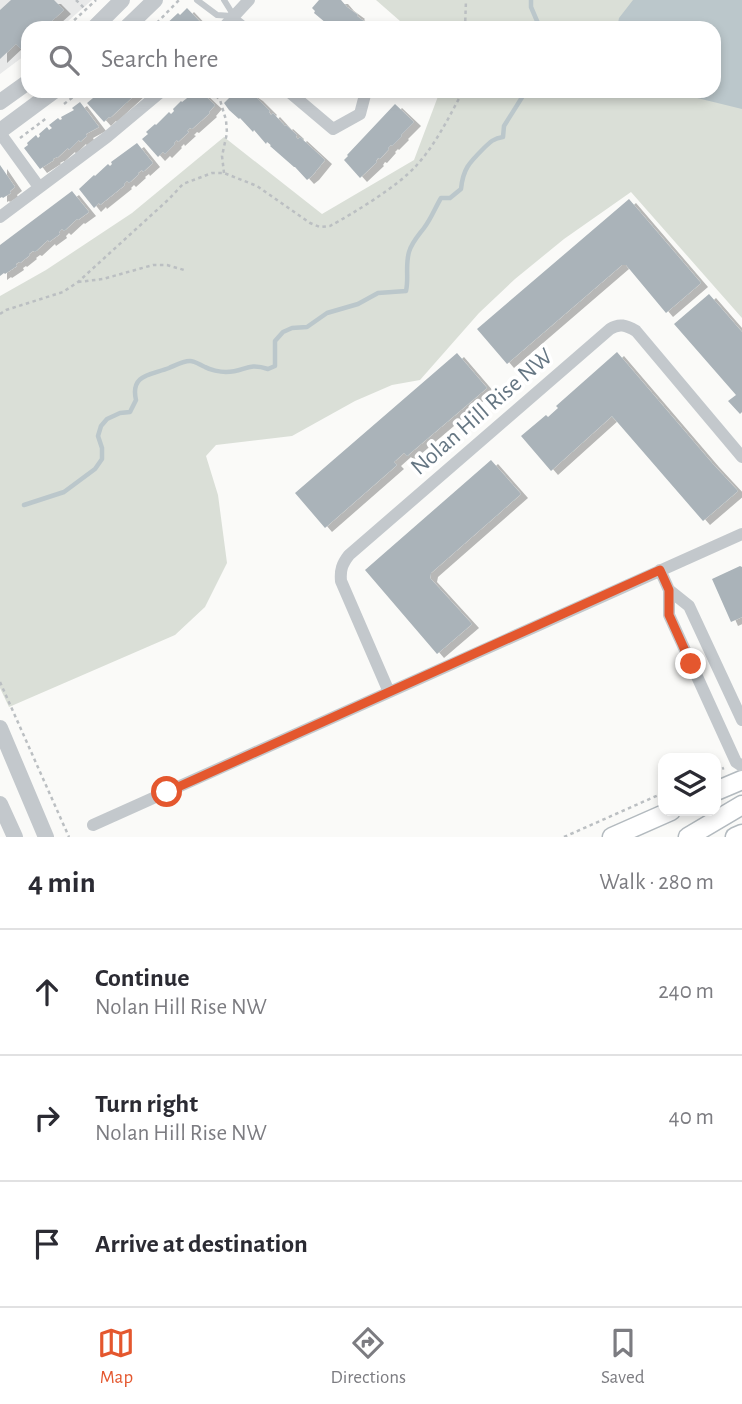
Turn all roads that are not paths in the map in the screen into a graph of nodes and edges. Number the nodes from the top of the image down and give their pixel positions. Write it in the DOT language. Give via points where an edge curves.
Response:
graph roads {
  1 [pos="122,0"];
  2 [pos="156,0"];
  3 [pos="197,0"];
  4 [pos="224,0"];
  5 [pos="249,0"];
  6 [pos="234,16"];
  7 [pos="101,21"];
  8 [pos="134,21"];
  9 [pos="229,21"];
  10 [pos="240,21"];
  11 [pos="21,87"];
  12 [pos="45,98"];
  13 [pos="154,98"];
  14 [pos="296,98"];
  15 [pos="364,98"];
  16 [pos="0,102"];
  17 [pos="0,132"];
  18 [pos="39,187"];
  19 [pos="0,217"];
  20 [pos="742,457"];
  21 [pos="742,534"];
  22 [pos="660,570"];
  23 [pos="669,590"];
  24 [pos="389,692"];
  25 [pos="742,720"];
  26 [pos="0,728"];
  27 [pos="742,766"];
  28 [pos="742,780"];
  29 [pos="721,789"];
  30 [pos="0,804"];
  31 [pos="742,805"];
  32 [pos="660,816"];
  33 [pos="93,825"];
  34 [pos="742,834"];
  35 [pos="15,837"];
  36 [pos="46,837"];
  37 [pos="612,837"];
  38 [pos="688,837"];
  39 [pos="735,837"];
  1 -- 7 [label="street"];
  2 -- 8 [label="street"];
  3 -- 6 [label="lane" via="217,16"];
  4 -- 6 [label="lane"];
  5 -- 6 [label="street"];
  6 -- 9 [label="street"];
  6 -- 10 [label="lane"];
  11 -- 16 [label="street"];
  12 -- 17 [label="street"];
  13 -- 18 [label="street"];
  14 -- 15 [label="street" via="333,129 360,114"];
  17 -- 18 [label="street"];
  18 -- 19 [label="street"];
  20 -- 24 [label="street, Nolan Hill Rise NW" via="636,331 615,325 343,562 341,581"];
  21 -- 22 [label="street"];
  22 -- 23 [label="street"];
  22 -- 24 [label="street"];
  23 -- 25 [label="street" via="689,606"];
  23 -- 27 [label="street" via="669,615"];
  24 -- 33 [label="street"];
  26 -- 36 [label="street"];
  28 -- 29 [label="main road"];
  30 -- 35 [label="street"];
  31 -- 38 [label="main road"];
  32 -- 37 [label="main road"];
  34 -- 39 [label="main road"];
}
